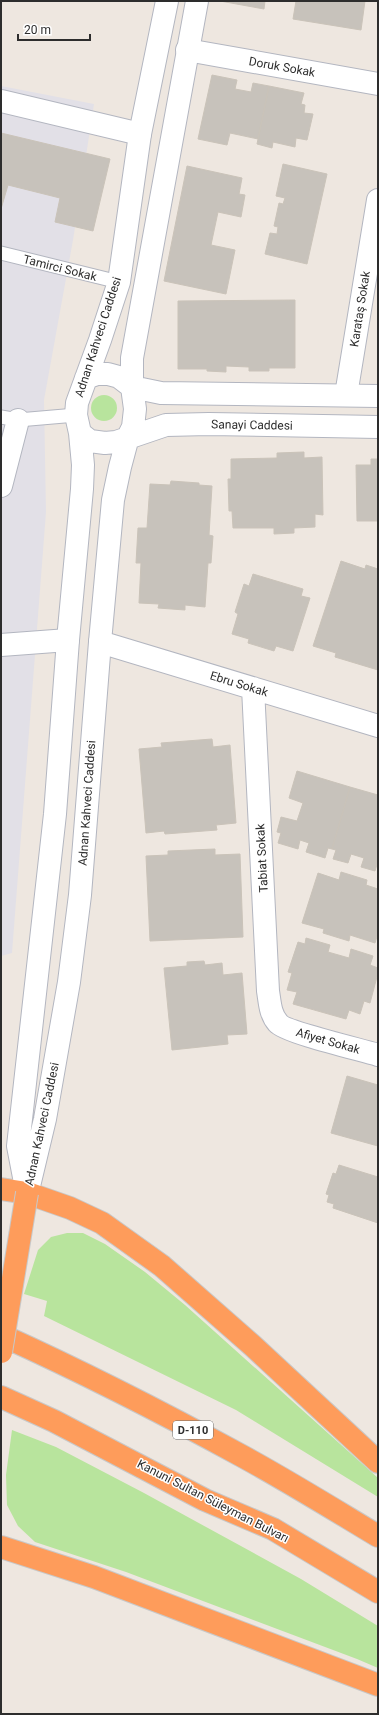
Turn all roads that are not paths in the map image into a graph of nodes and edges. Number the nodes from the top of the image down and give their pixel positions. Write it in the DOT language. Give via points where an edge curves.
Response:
graph roads {
  1 [pos="166,1"];
  2 [pos="197,1"];
  3 [pos="187,50"];
  4 [pos="378,84"];
  5 [pos="1,101"];
  6 [pos="140,134"];
  7 [pos="378,200"];
  8 [pos="1,253"];
  9 [pos="119,282"];
  10 [pos="86,378"];
  11 [pos="132,387"];
  12 [pos="346,395"];
  13 [pos="378,396"];
  14 [pos="10,419"];
  15 [pos="78,424"];
  16 [pos="378,427"];
  17 [pos="128,437"];
  18 [pos="1,486"];
  19 [pos="68,640"];
  20 [pos="100,642"];
  21 [pos="1,645"];
  22 [pos="253,688"];
  23 [pos="378,726"];
  24 [pos="279,1025"];
  25 [pos="378,1055"];
  26 [pos="1,1189"];
  27 [pos="27,1194"];
  28 [pos="1,1335"];
  29 [pos="1,1352"];
  30 [pos="1,1397"];
  31 [pos="378,1462"];
  32 [pos="378,1536"];
  33 [pos="1,1547"];
  34 [pos="378,1592"];
  35 [pos="378,1685"];
  1 -- 6 [label="main road, Adnan Kahveci Caddesi"];
  2 -- 3 [label="main road, Adnan Kahveci Caddesi"];
  3 -- 4 [label="main road, Doruk Sokak"];
  3 -- 11 [label="main road, Adnan Kahveci Caddesi" via="132,358"];
  5 -- 6 [label="main road"];
  6 -- 9 [label="main road, Adnan Kahveci Caddesi"];
  7 -- 12 [label="main road, Karataş Sokak"];
  8 -- 9 [label="lane, Tamirci Sokak"];
  9 -- 10 [label="main road, Adnan Kahveci Caddesi"];
  10 -- 11 [label="main road" via="108,374 119,377"];
  10 -- 15 [label="main road, Adnan Kahveci Caddesi" via="77,403"];
  11 -- 12 [label="main road" via="161,393"];
  11 -- 17 [label="main road, Adnan Kahveci Caddesi" via="135,409 133,427"];
  12 -- 13 [label="main road"];
  14 -- 15 [label="lane"];
  14 -- 18 [label="main road"];
  15 -- 17 [label="main road" via="90,441 116,442"];
  15 -- 19 [label="main road, Adnan Kahveci Caddesi" via="83,465 82,489"];
  16 -- 17 [label="main road, Sanayi Caddesi" via="166,425"];
  17 -- 20 [label="main road, Adnan Kahveci Caddesi" via="113,500"];
  19 -- 21 [label="main road"];
  19 -- 27 [label="main road, Adnan Kahveci Caddesi" via="55,814 18,1146"];
  20 -- 22 [label="main road, Ebru Sokak"];
  20 -- 27 [label="main road, Adnan Kahveci Caddesi" via="78,916 45,1119"];
  22 -- 23 [label="main road, Ebru Sokak"];
  22 -- 24 [label="main road, Tabiat Sokak" via="268,992 271,1011"];
  24 -- 25 [label="main road, Afiyet Sokak"];
  26 -- 27 [label="highway"];
  27 -- 29 [label="highway, bridge"];
  27 -- 31 [label="highway" via="70,1208 102,1223 162,1266"];
  28 -- 32 [label="highway, D-110" via="138,1401 243,1457"];
  30 -- 34 [label="highway, Kanuni Sultan Süleyman Bulvarı" via="54,1421 205,1500 273,1529"];
  33 -- 35 [label="highway" via="101,1580"];
}
